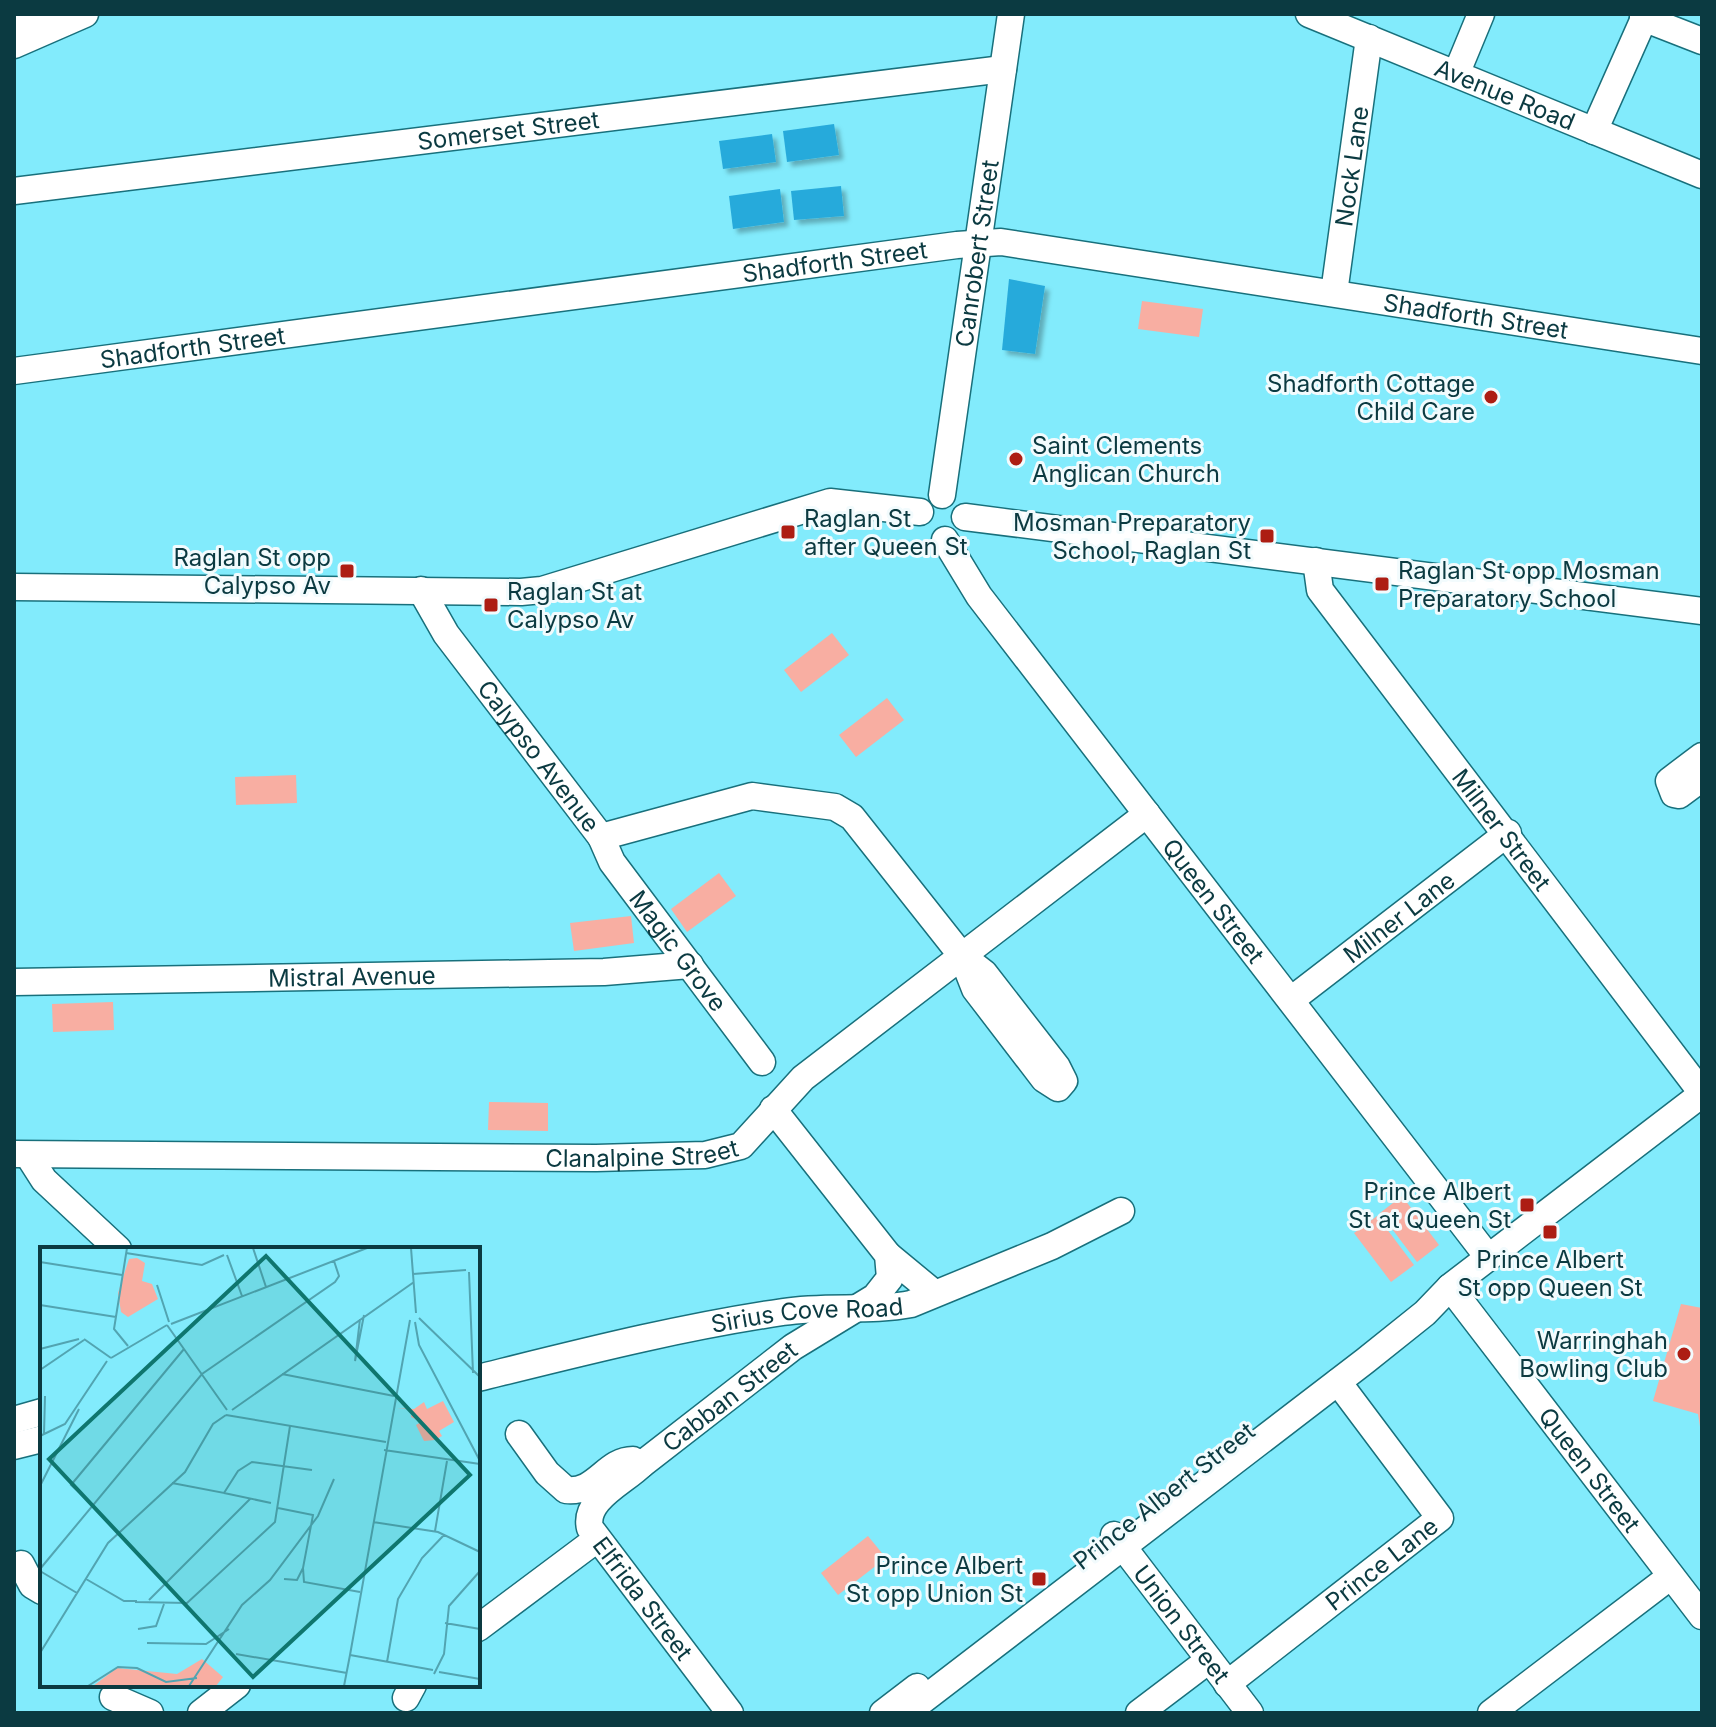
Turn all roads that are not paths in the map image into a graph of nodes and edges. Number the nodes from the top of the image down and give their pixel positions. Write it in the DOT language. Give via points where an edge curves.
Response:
graph roads {
  1 [pos="37,14"];
  2 [pos="85,14"];
  3 [pos="1011,14"];
  4 [pos="1309,14"];
  5 [pos="1481,14"];
  6 [pos="1644,15"];
  7 [pos="14,24"];
  8 [pos="1369,38"];
  9 [pos="1702,41"];
  10 [pos="14,45"];
  11 [pos="1003,69"];
  12 [pos="1457,72"];
  13 [pos="1594,131"];
  14 [pos="1702,175"];
  15 [pos="14,191"];
  16 [pos="980,243"];
  17 [pos="1334,293"];
  18 [pos="1702,351"];
  19 [pos="14,371"];
  20 [pos="942,495"];
  21 [pos="920,512"];
  22 [pos="965,517"];
  23 [pos="945,540"];
  24 [pos="1316,561"];
  25 [pos="14,587"];
  26 [pos="421,590"];
  27 [pos="1702,611"];
  28 [pos="1702,756"];
  29 [pos="1702,778"];
  30 [pos="1147,814"];
  31 [pos="1508,833"];
  32 [pos="601,837"];
  33 [pos="962,956"];
  34 [pos="690,965"];
  35 [pos="14,982"];
  36 [pos="1291,1000"];
  37 [pos="762,1062"];
  38 [pos="1702,1093"];
  39 [pos="773,1109"];
  40 [pos="21,1154"];
  41 [pos="1121,1211"];
  42 [pos="116,1247"];
  43 [pos="888,1255"];
  44 [pos="1488,1257"];
  45 [pos="1450,1287"];
  46 [pos="934,1293"];
  47 [pos="862,1306"];
  48 [pos="480,1378"];
  49 [pos="1338,1382"];
  50 [pos="40,1413"];
  51 [pos="14,1420"];
  52 [pos="519,1434"];
  53 [pos="40,1440"];
  54 [pos="14,1446"];
  55 [pos="641,1465"];
  56 [pos="597,1539"];
  57 [pos="1119,1541"];
  58 [pos="21,1564"];
  59 [pos="1671,1576"];
  60 [pos="40,1590"];
  61 [pos="1702,1616"];
  62 [pos="480,1627"];
  63 [pos="1209,1660"];
  64 [pos="1227,1684"];
  65 [pos="234,1687"];
  66 [pos="114,1698"];
  67 [pos="150,1713"];
  68 [pos="201,1713"];
  69 [pos="730,1713"];
  70 [pos="883,1713"];
  71 [pos="906,1713"];
  72 [pos="1139,1713"];
  73 [pos="1250,1713"];
  74 [pos="1491,1713"];
  1 -- 7 [label="street"];
  2 -- 10 [label="street"];
  3 -- 11 [label="street, Canrobert Street"];
  4 -- 8 [label="street, Avenue Road"];
  5 -- 12 [label="street"];
  6 -- 9 [label="street"];
  6 -- 13 [label="street"];
  8 -- 12 [label="street, Avenue Road"];
  8 -- 17 [label="street, Nock Lane"];
  11 -- 15 [label="street, Somerset Street"];
  11 -- 16 [label="street, Canrobert Street"];
  12 -- 13 [label="street, Avenue Road"];
  13 -- 14 [label="street, Avenue Road"];
  16 -- 17 [label="street, Shadforth Street" via="1025,245"];
  16 -- 19 [label="street, Shadforth Street"];
  16 -- 20 [label="street, Canrobert Street"];
  17 -- 18 [label="street, Shadforth Street"];
  20 -- 21 [label="street" via="929,498"];
  20 -- 22 [label="street" via="960,503"];
  21 -- 23 [label="street" via="925,533"];
  21 -- 26 [label="street" via="830,502 542,590"];
  22 -- 23 [label="street" via="957,535"];
  22 -- 24 [label="street"];
  23 -- 30 [label="street, Queen Street" via="972,586"];
  24 -- 27 [label="street"];
  24 -- 31 [label="street, Milner Street" via="1320,590"];
  25 -- 26 [label="street"];
  26 -- 32 [label="street, Calypso Avenue" via="446,634"];
  28 -- 29 [label="street" via="1669,786 1679,795"];
  30 -- 33 [label="street, Clanalpine Street"];
  30 -- 36 [label="street, Queen Street"];
  31 -- 36 [label="street, Milner Lane"];
  31 -- 38 [label="street, Milner Street"];
  32 -- 33 [label="street, Calypso Avenue" via="752,796 835,807 857,823"];
  32 -- 34 [label="street, Magic Grove" via="612,862"];
  33 -- 33 [label="street, Calypso Avenue" via="984,973 1057,1067 1064,1081 1058,1088 1044,1079 975,989"];
  33 -- 39 [label="street, Clanalpine Street" via="803,1078"];
  34 -- 35 [label="street, Mistral Avenue" via="604,972"];
  34 -- 37 [label="street, Magic Grove"];
  36 -- 44 [label="street, Queen Street"];
  38 -- 44 [label="street, Prince Albert Street"];
  39 -- 40 [label="street, Clanalpine Street" via="741,1146 705,1155"];
  39 -- 43 [label="street"];
  40 -- 42 [label="street"];
  41 -- 46 [label="street, Sirius Cove Road" via="1040,1251"];
  43 -- 46 [label="street"];
  43 -- 47 [label="street" via="885,1288"];
  44 -- 45 [label="street, Prince Albert Street"];
  45 -- 49 [label="street, Prince Albert Street"];
  45 -- 57 [label="street, Prince Albert Street" via="1413,1304"];
  45 -- 59 [label="street, Queen Street"];
  46 -- 47 [label="street, Sirius Cove Road" via="889,1309"];
  47 -- 48 [label="street, Sirius Cove Road" via="703,1324"];
  47 -- 55 [label="street, Cabban Street" via="793,1347"];
  49 -- 57 [label="street, Prince Albert Street"];
  49 -- 64 [label="street, Prince Lane" via="1440,1518"];
  50 -- 51 [label="street"];
  52 -- 55 [label="street" via="566,1490 588,1488 621,1461"];
  53 -- 54 [label="street"];
  55 -- 56 [label="street, Elfrida Street" via="590,1510 588,1519"];
  56 -- 62 [label="street"];
  56 -- 69 [label="street, Elfrida Street"];
  57 -- 63 [label="street, Union Street"];
  57 -- 70 [label="street, Prince Albert Street"];
  57 -- 71 [label="street, Prince Albert Street"];
  58 -- 60 [label="street"];
  59 -- 61 [label="street, Queen Street"];
  59 -- 74 [label="street"];
  63 -- 64 [label="street, Union Street"];
  63 -- 72 [label="street"];
  64 -- 73 [label="street, Union Street"];
  65 -- 68 [label="street"];
  66 -- 67 [label="street"];
}
